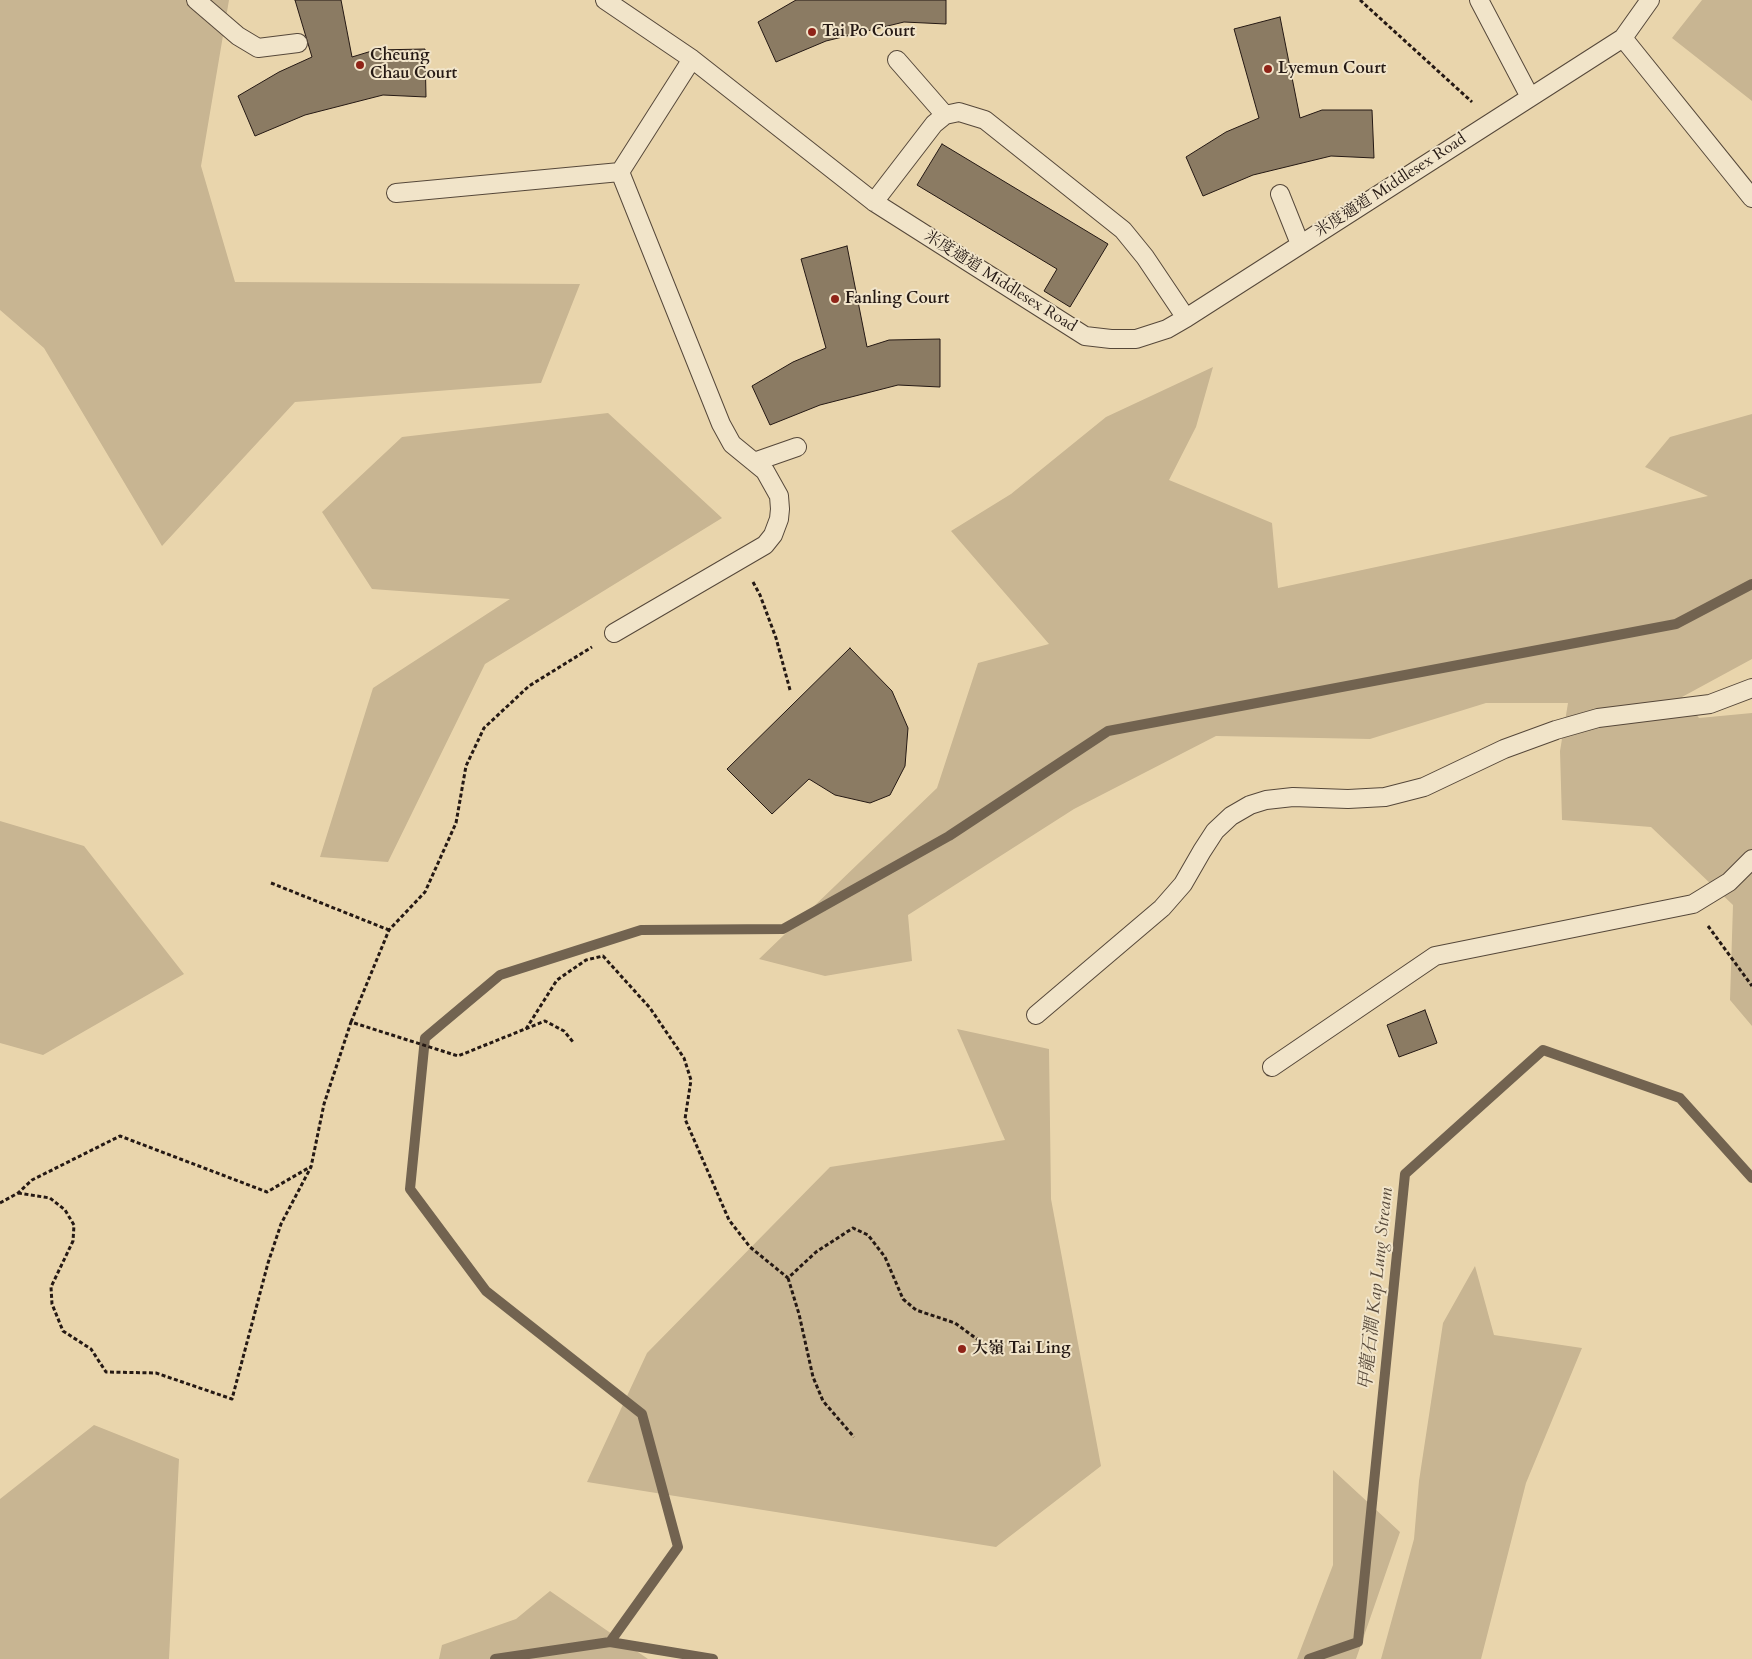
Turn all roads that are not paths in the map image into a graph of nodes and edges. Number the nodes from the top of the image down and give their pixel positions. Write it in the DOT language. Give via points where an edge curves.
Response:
graph roads {
  1 [pos="196,0"];
  2 [pos="609,0"];
  3 [pos="1479,0"];
  4 [pos="1650,0"];
  5 [pos="1623,38"];
  6 [pos="298,43"];
  7 [pos="692,59"];
  8 [pos="897,60"];
  9 [pos="1530,97"];
  10 [pos="946,115"];
  11 [pos="620,172"];
  12 [pos="396,193"];
  13 [pos="1280,194"];
  14 [pos="1752,198"];
  15 [pos="874,202"];
  16 [pos="1300,244"];
  17 [pos="1186,318"];
  18 [pos="797,447"];
  19 [pos="754,462"];
  20 [pos="614,633"];
  21 [pos="1752,688"];
  22 [pos="1752,859"];
  23 [pos="1036,1015"];
  24 [pos="1272,1067"];
  1 -- 6 [label="lane" via="238,36 258,48"];
  2 -- 7 [label="lane, 米度適道 Middlesex Road"];
  3 -- 9 [label="lane"];
  4 -- 5 [label="lane"];
  5 -- 9 [label="lane, 米度適道 Middlesex Road"];
  5 -- 14 [label="lane"];
  7 -- 11 [label="lane"];
  7 -- 15 [label="lane, 米度適道 Middlesex Road"];
  8 -- 10 [label="lane"];
  9 -- 16 [label="lane, 米度適道 Middlesex Road"];
  10 -- 15 [label="lane" via="934,124"];
  10 -- 17 [label="lane" via="958,112 985,120 1123,230"];
  11 -- 12 [label="lane"];
  11 -- 19 [label="lane" via="721,424 732,444"];
  13 -- 16 [label="lane"];
  15 -- 17 [label="lane, 米度適道 Middlesex Road" via="1085,336 1136,339 1167,329"];
  16 -- 17 [label="lane, 米度適道 Middlesex Road"];
  18 -- 19 [label="lane"];
  19 -- 20 [label="lane" via="764,471 778,496 780,508 773,535 765,545"];
  21 -- 23 [label="lane" via="1710,704 1598,718 1556,730 1504,749 1424,787 1385,797 1293,797 1250,805 1215,831 1183,884 1162,908"];
  22 -- 24 [label="lane" via="1729,882 1693,904 1435,956"];
}
